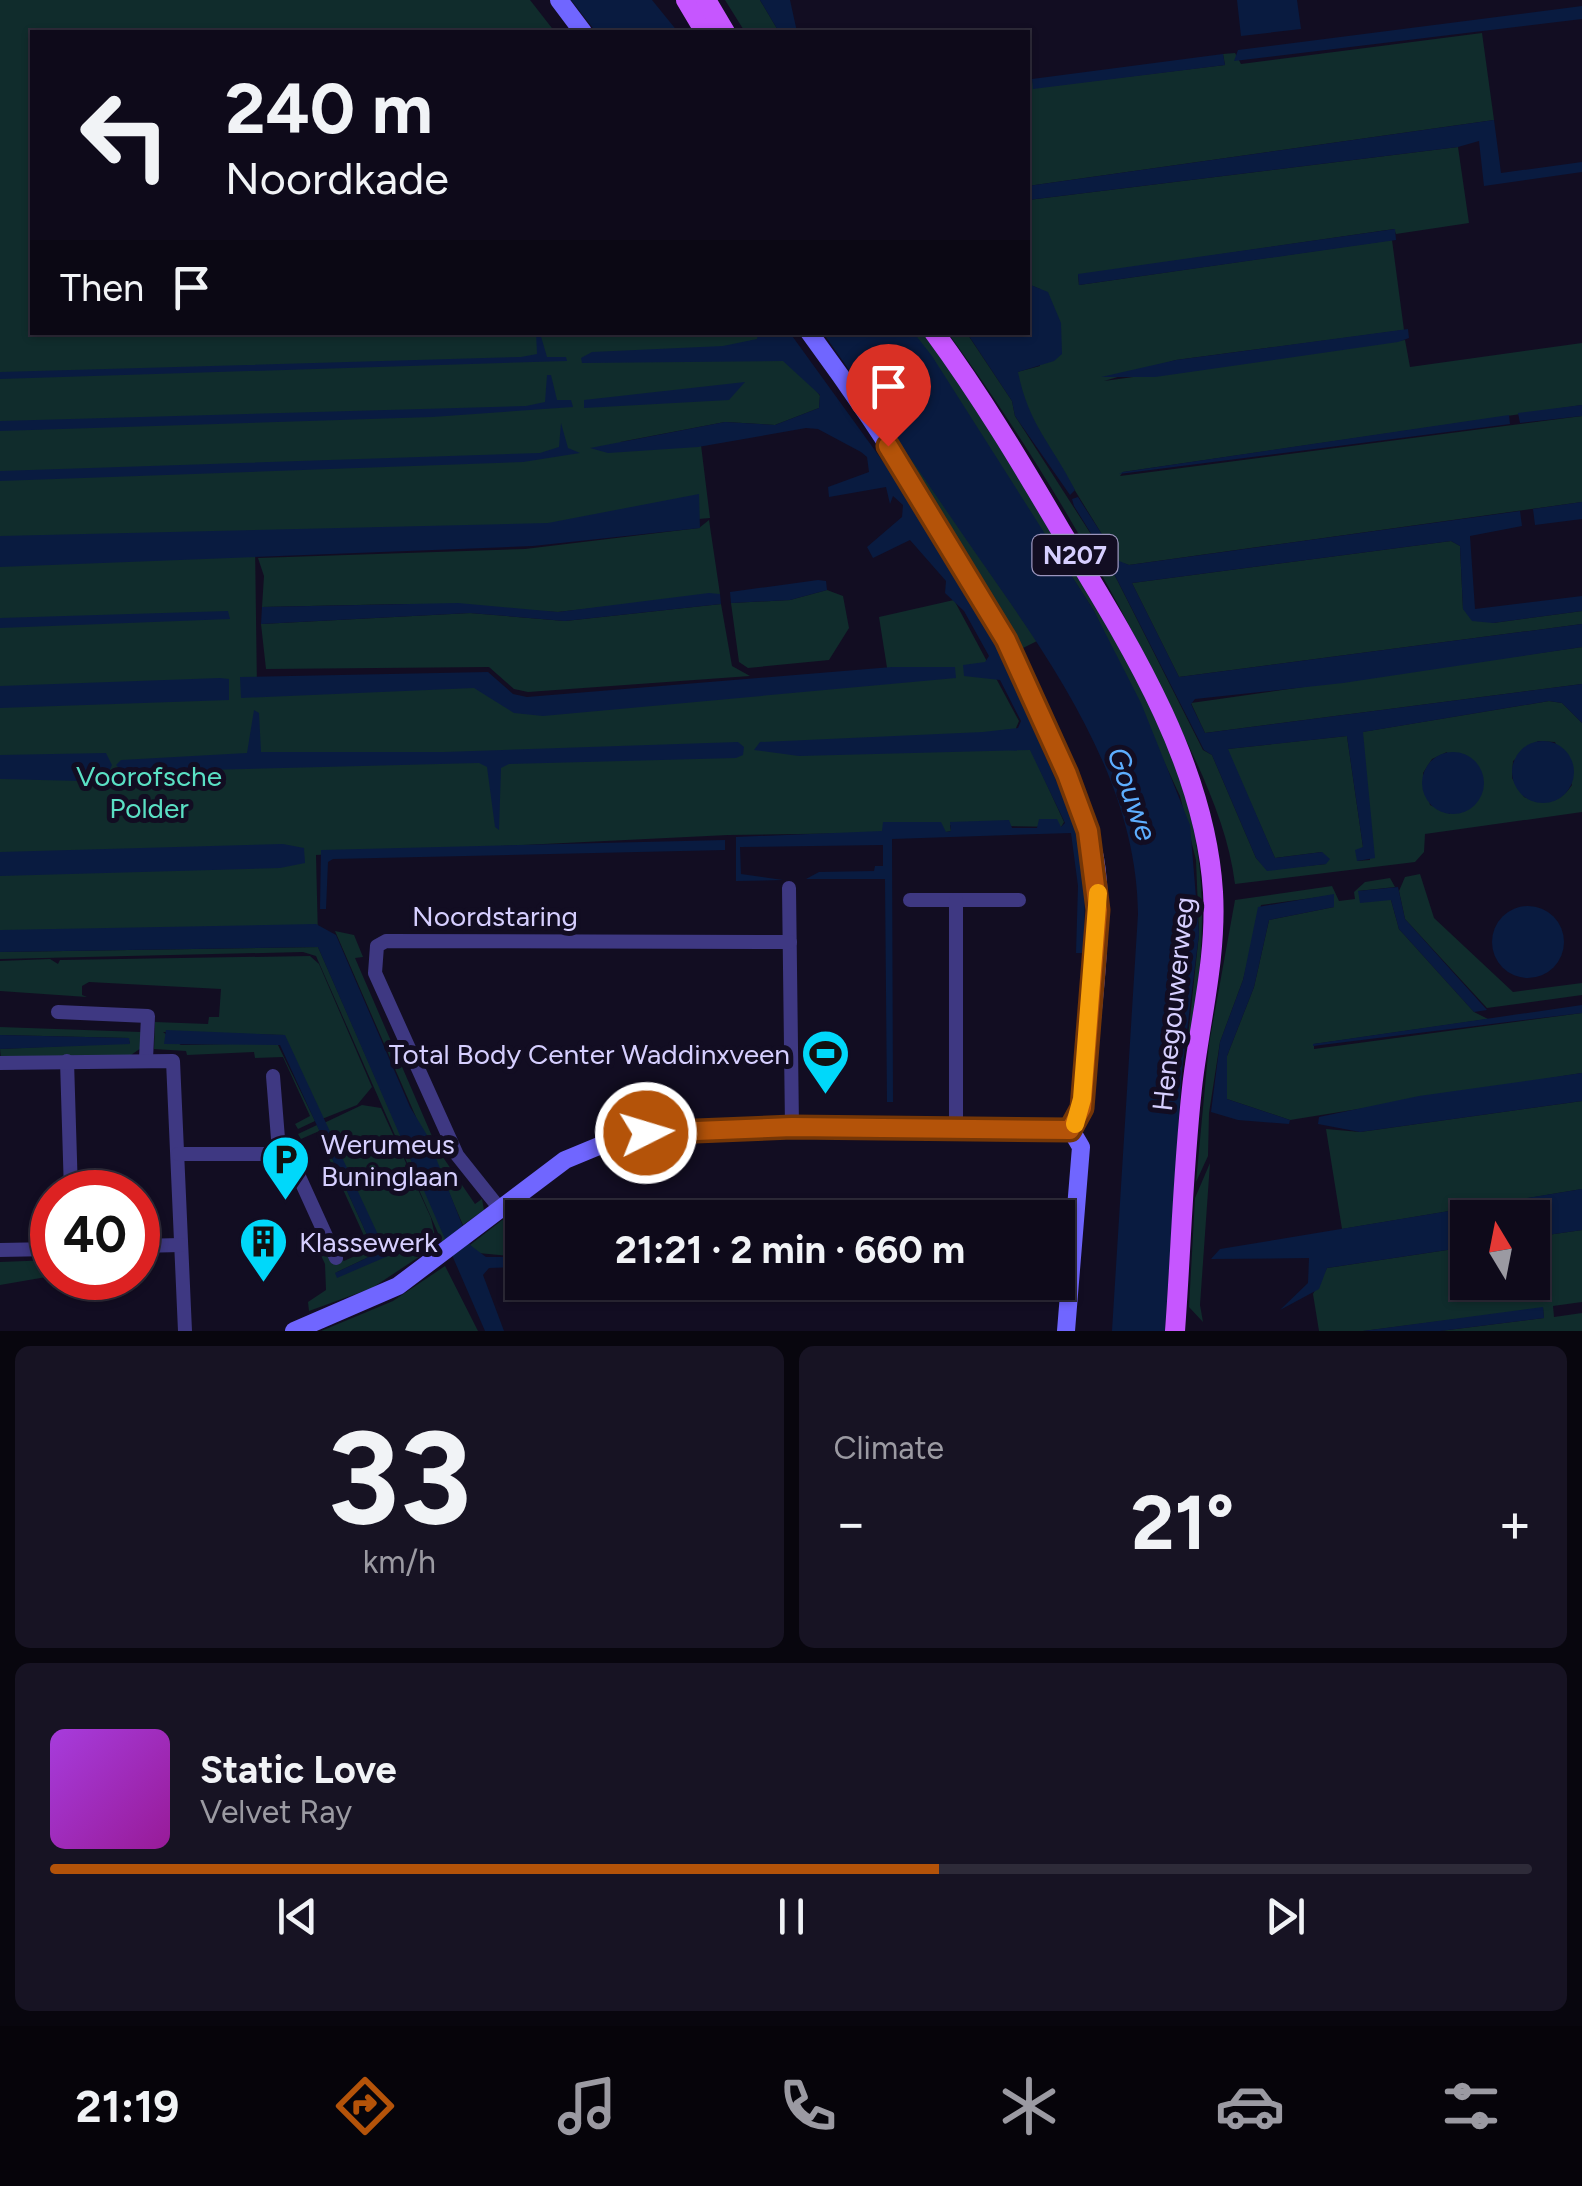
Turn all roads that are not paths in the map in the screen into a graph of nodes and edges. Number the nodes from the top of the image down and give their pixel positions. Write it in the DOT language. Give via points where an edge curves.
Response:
graph roads {
  1 [pos="559,0"];
  2 [pos="686,0"];
  3 [pos="706,0"];
  4 [pos="582,30"];
  5 [pos="704,30"];
  6 [pos="724,30"];
  7 [pos="810,335"];
  8 [pos="936,335"];
  9 [pos="789,888"];
  10 [pos="910,900"];
  11 [pos="956,900"];
  12 [pos="1019,900"];
  13 [pos="790,942"];
  14 [pos="58,1012"];
  15 [pos="146,1060"];
  16 [pos="68,1062"];
  17 [pos="0,1064"];
  18 [pos="273,1076"];
  19 [pos="956,1126"];
  20 [pos="792,1127"];
  21 [pos="1070,1130"];
  22 [pos="279,1151"];
  23 [pos="178,1154"];
  24 [pos="70,1170"];
  25 [pos="500,1209"];
  26 [pos="160,1245"];
  27 [pos="181,1245"];
  28 [pos="30,1249"];
  29 [pos="0,1250"];
  30 [pos="336,1258"];
  31 [pos="185,1331"];
  32 [pos="294,1331"];
  33 [pos="1066,1331"];
  34 [pos="1175,1331"];
  1 -- 4 [label="street"];
  2 -- 5 [label="main road"];
  3 -- 6 [label="main road"];
  7 -- 21 [label="street" via="970,576 1079,802 1094,858 1098,910 1082,1108"];
  8 -- 34 [label="main road, Henegouwerweg / N207" via="1120,632 1175,743 1203,830 1212,937 1192,1090"];
  9 -- 13 [label="street"];
  10 -- 11 [label="street"];
  11 -- 12 [label="street"];
  11 -- 19 [label="street"];
  13 -- 20 [label="street"];
  13 -- 25 [label="street, Noordstaring" via="377,946 375,973 457,1155"];
  14 -- 15 [label="street" via="148,1016"];
  15 -- 16 [label="street"];
  15 -- 23 [label="street" via="173,1061"];
  16 -- 17 [label="street"];
  16 -- 24 [label="street"];
  18 -- 22 [label="street"];
  19 -- 20 [label="street"];
  19 -- 21 [label="street"];
  20 -- 25 [label="street" via="687,1129 600,1142"];
  21 -- 33 [label="street" via="1081,1148"];
  22 -- 23 [label="street"];
  22 -- 30 [label="street" via="296,1170"];
  23 -- 27 [label="street"];
  25 -- 32 [label="street" via="398,1286"];
  26 -- 27 [label="street"];
  27 -- 31 [label="street"];
  28 -- 29 [label="street"];
}
